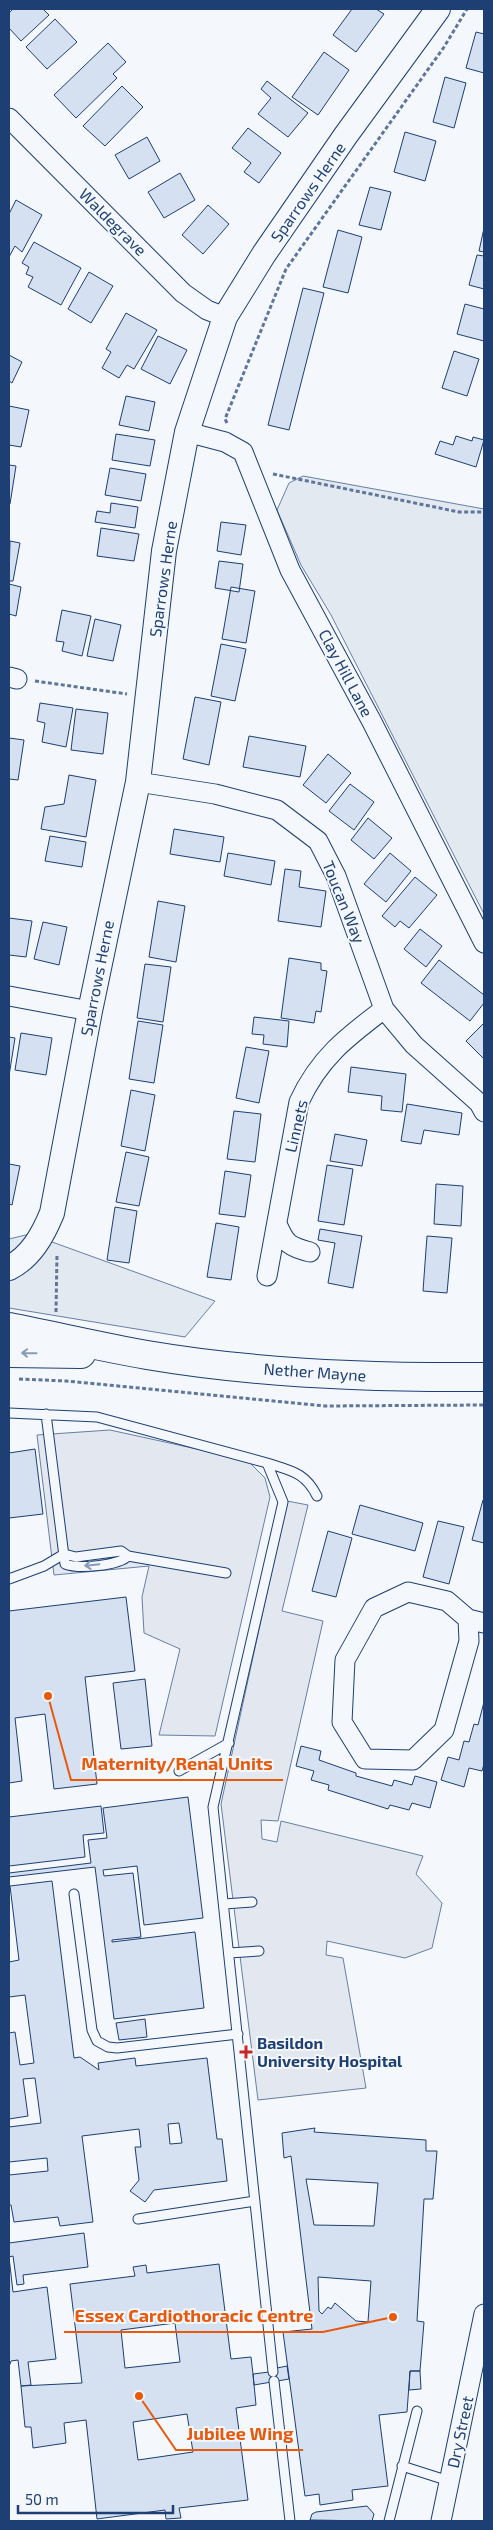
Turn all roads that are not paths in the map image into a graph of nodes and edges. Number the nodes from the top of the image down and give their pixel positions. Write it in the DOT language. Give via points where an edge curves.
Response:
graph roads {
  1 [pos="438,9"];
  2 [pos="9,118"];
  3 [pos="225,317"];
  4 [pos="187,432"];
  5 [pos="138,782"];
  6 [pos="484,943"];
  7 [pos="9,996"];
  8 [pos="384,1008"];
  9 [pos="90,1011"];
  10 [pos="484,1112"];
  11 [pos="277,1224"];
  12 [pos="310,1252"];
  13 [pos="9,1268"];
  14 [pos="267,1276"];
  15 [pos="9,1327"];
  16 [pos="9,1353"];
  17 [pos="147,1355"];
  18 [pos="484,1377"];
  19 [pos="9,1412"];
  20 [pos="46,1414"];
  21 [pos="267,1463"];
  22 [pos="317,1496"];
  23 [pos="64,1554"];
  24 [pos="226,1574"];
  25 [pos="9,1579"];
  26 [pos="476,1621"];
  27 [pos="229,1743"];
  28 [pos="179,1771"];
  29 [pos="74,1894"];
  30 [pos="252,1902"];
  31 [pos="224,1904"];
  32 [pos="259,1951"];
  33 [pos="229,1953"];
  34 [pos="238,2034"];
  35 [pos="255,2202"];
  36 [pos="138,2219"];
  37 [pos="484,2314"];
  38 [pos="273,2372"];
  39 [pos="274,2381"];
  40 [pos="417,2411"];
  41 [pos="402,2466"];
  42 [pos="449,2481"];
  43 [pos="290,2521"];
  44 [pos="389,2521"];
  45 [pos="440,2521"];
  1 -- 3 [label="street, Sparrows Herne" via="346,135"];
  2 -- 3 [label="street, Waldegrave" via="183,293 207,310"];
  3 -- 4 [label="street, Sparrows Herne"];
  4 -- 5 [label="street, Sparrows Herne" via="164,551"];
  4 -- 6 [label="street, Clay Hill Lane" via="225,442 243,452 290,570 372,722"];
  5 -- 8 [label="street, Toucan Way" via="215,794 277,810 318,841 336,876"];
  5 -- 9 [label="street, Sparrows Herne"];
  7 -- 9 [label="street"];
  8 -- 10 [label="street, Toucan Way" via="414,1046 479,1103"];
  8 -- 11 [label="street, Linnets" via="341,1042 308,1082 299,1102"];
  9 -- 13 [label="street, Sparrows Herne" via="52,1213 32,1250"];
  11 -- 12 [label="street" via="285,1242"];
  11 -- 14 [label="street, Linnets"];
  15 -- 17 [label="main road, Nether Mayne"];
  17 -- 16 [label="main road, Nether Mayne, one-way"];
  17 -- 18 [label="main road, Nether Mayne" via="307,1373"];
  19 -- 20 [label="lane"];
  20 -- 21 [label="lane" via="97,1417"];
  20 -- 23 [label="lane"];
  21 -- 22 [label="lane" via="298,1473 310,1483"];
  21 -- 27 [label="lane" via="283,1502"];
  23 -- 24 [label="lane" via="76,1558 121,1551 128,1556"];
  23 -- 25 [label="lane" via="44,1566"];
  26 -- 26 [label="street" via="444,1730 413,1760 365,1759 342,1722 345,1660 374,1608 408,1592 447,1601"];
  27 -- 28 [label="lane"];
  27 -- 31 [label="lane" via="213,1807"];
  29 -- 34 [label="lane" via="92,2030 97,2041 117,2048"];
  30 -- 31 [label="lane"];
  31 -- 33 [label="lane"];
  32 -- 33 [label="lane"];
  33 -- 34 [label="lane"];
  34 -- 35 [label="lane"];
  35 -- 36 [label="lane"];
  35 -- 38 [label="lane"];
  37 -- 42 [label="street, Dry Street"];
  39 -- 43 [label="lane"];
  40 -- 41 [label="lane"];
  41 -- 42 [label="lane"];
  41 -- 44 [label="lane"];
  42 -- 45 [label="street, Dry Street"];
}
